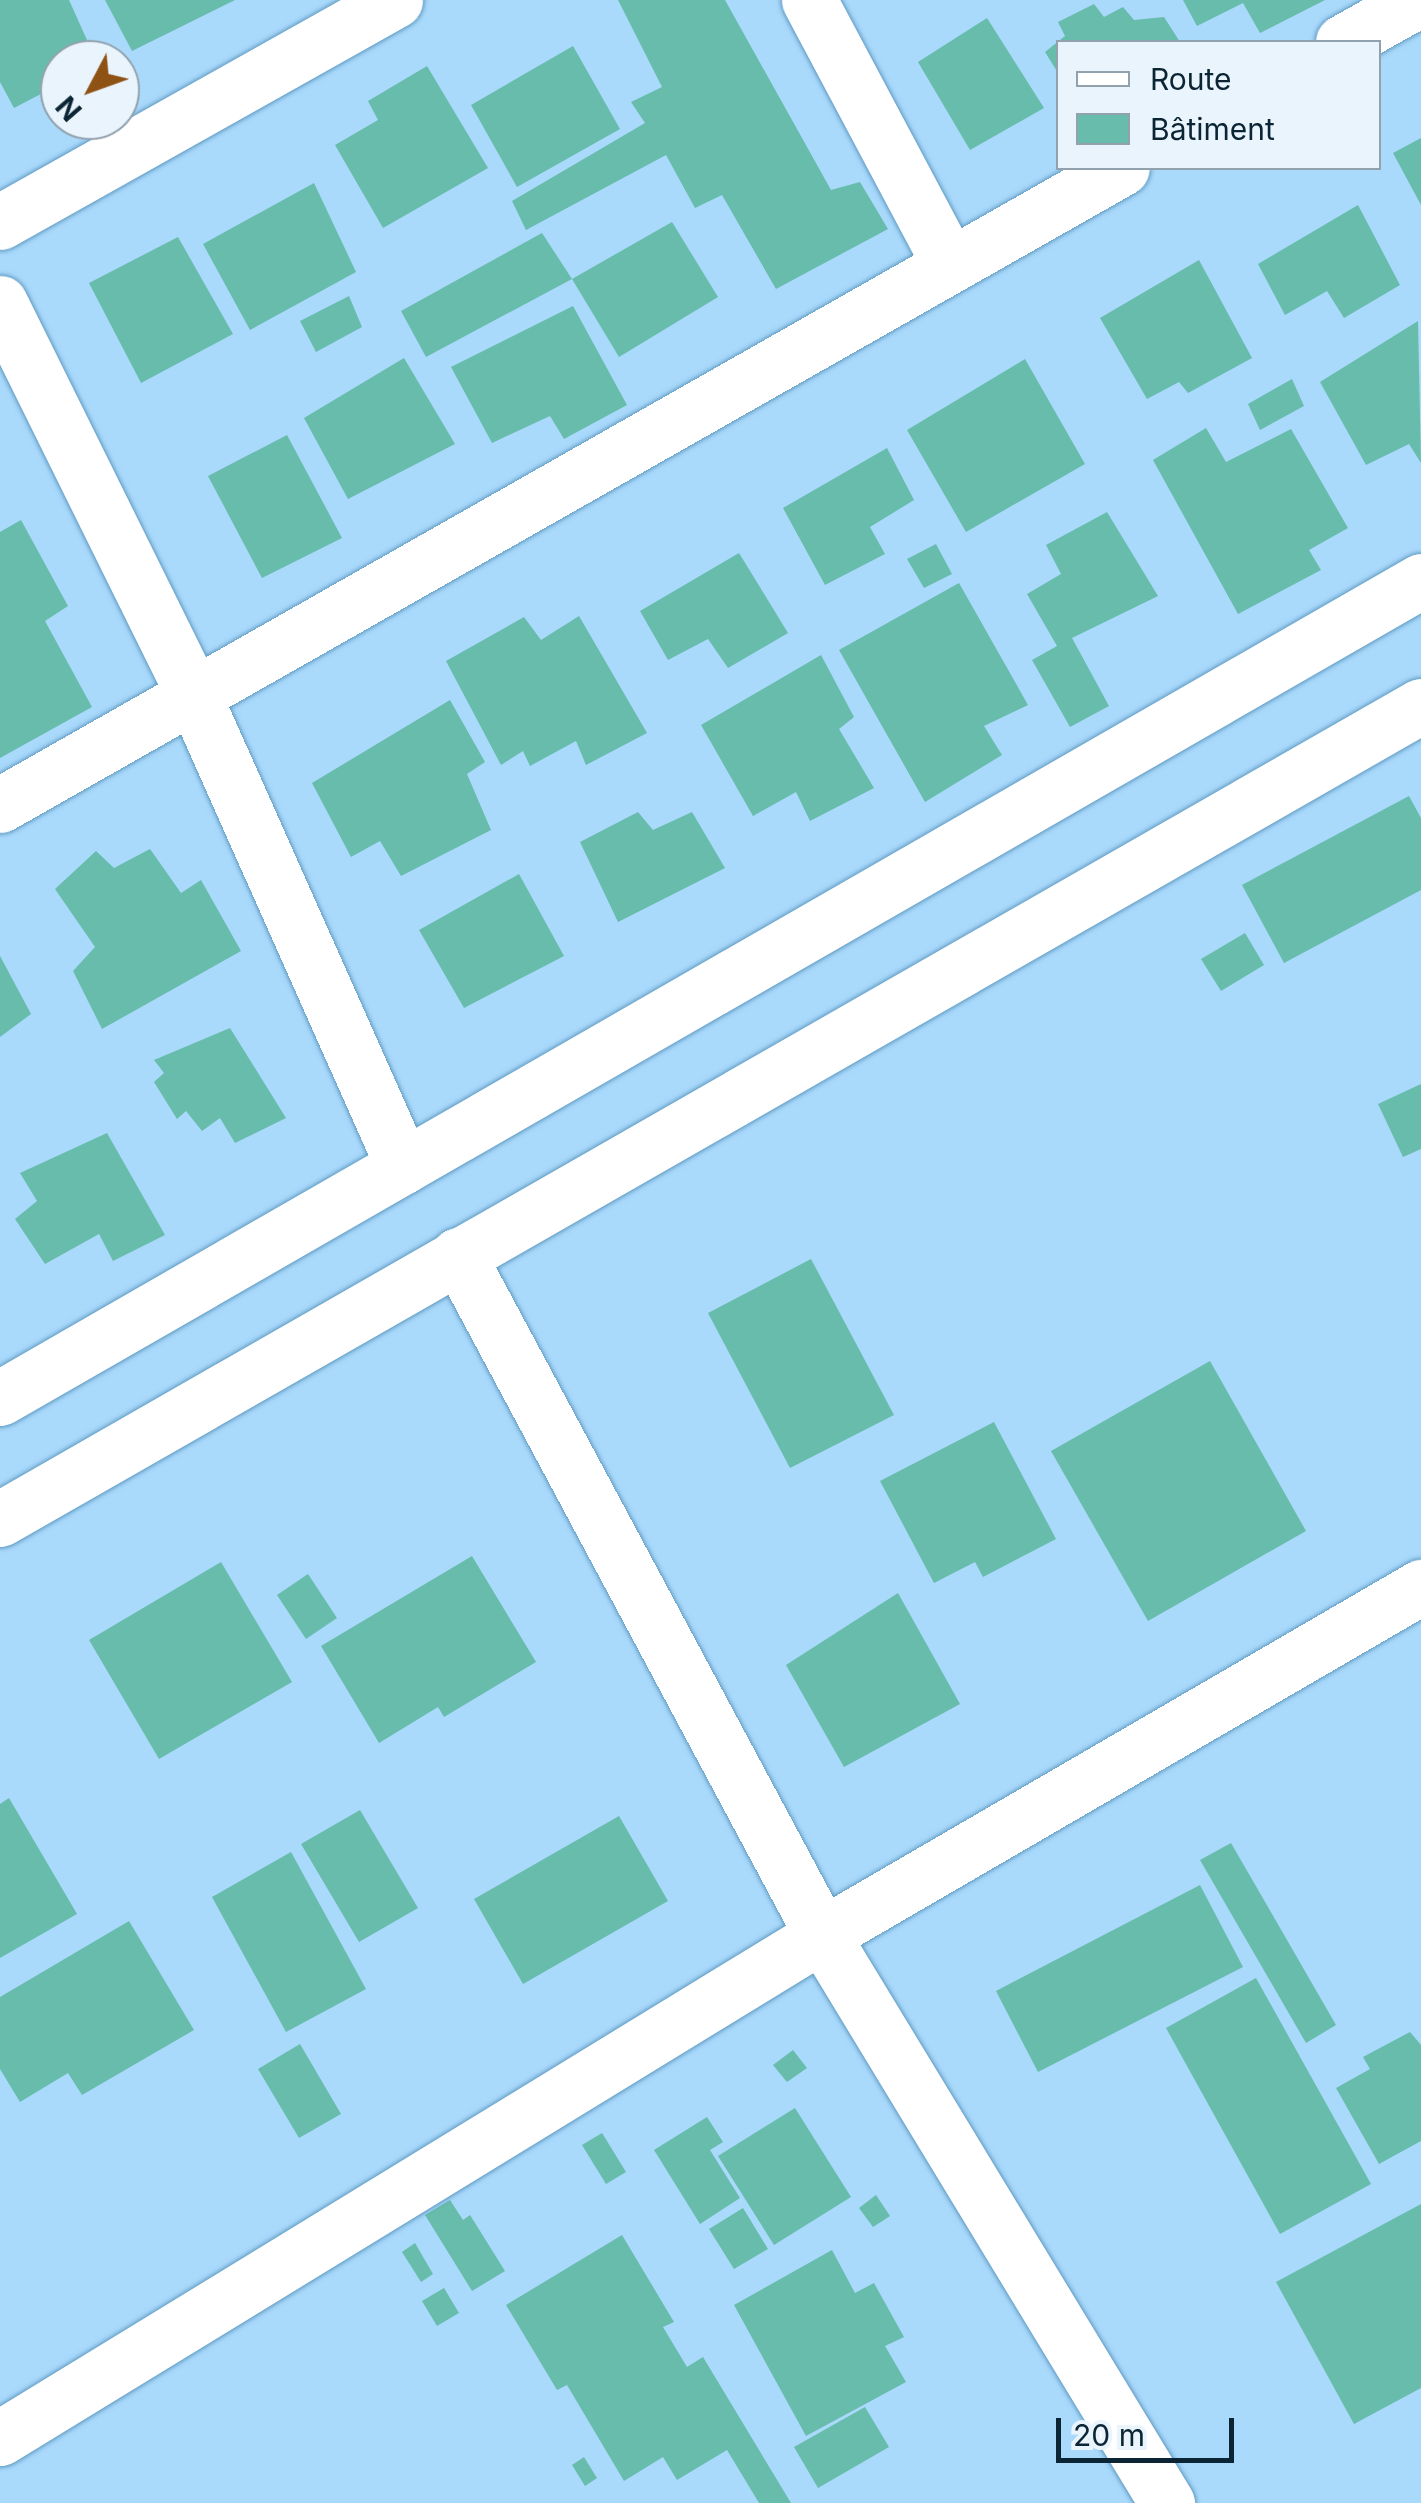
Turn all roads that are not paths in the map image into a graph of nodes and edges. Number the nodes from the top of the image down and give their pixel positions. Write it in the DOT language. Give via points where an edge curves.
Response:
graph roads {
  1 [pos="395,0"];
  2 [pos="808,0"];
  3 [pos="1418,0"];
  4 [pos="1347,40"];
  5 [pos="1118,170"];
  6 [pos="0,222"];
  7 [pos="950,265"];
  8 [pos="0,303"];
  9 [pos="1421,581"];
  10 [pos="193,694"];
  11 [pos="1421,706"];
  12 [pos="0,806"];
  13 [pos="403,1166"];
  14 [pos="458,1255"];
  15 [pos="0,1398"];
  16 [pos="0,1518"];
  17 [pos="1421,1586"];
  18 [pos="822,1935"];
  19 [pos="0,2438"];
  20 [pos="1167,2503"];
  1 -- 6 [label="street"];
  2 -- 7 [label="street"];
  3 -- 4 [label="street"];
  5 -- 7 [label="street"];
  7 -- 10 [label="street"];
  8 -- 10 [label="street"];
  9 -- 13 [label="street"];
  10 -- 12 [label="street"];
  10 -- 13 [label="street"];
  11 -- 14 [label="street"];
  13 -- 15 [label="street"];
  14 -- 16 [label="street"];
  14 -- 18 [label="street"];
  17 -- 18 [label="street"];
  18 -- 19 [label="street"];
  18 -- 20 [label="street"];
}
